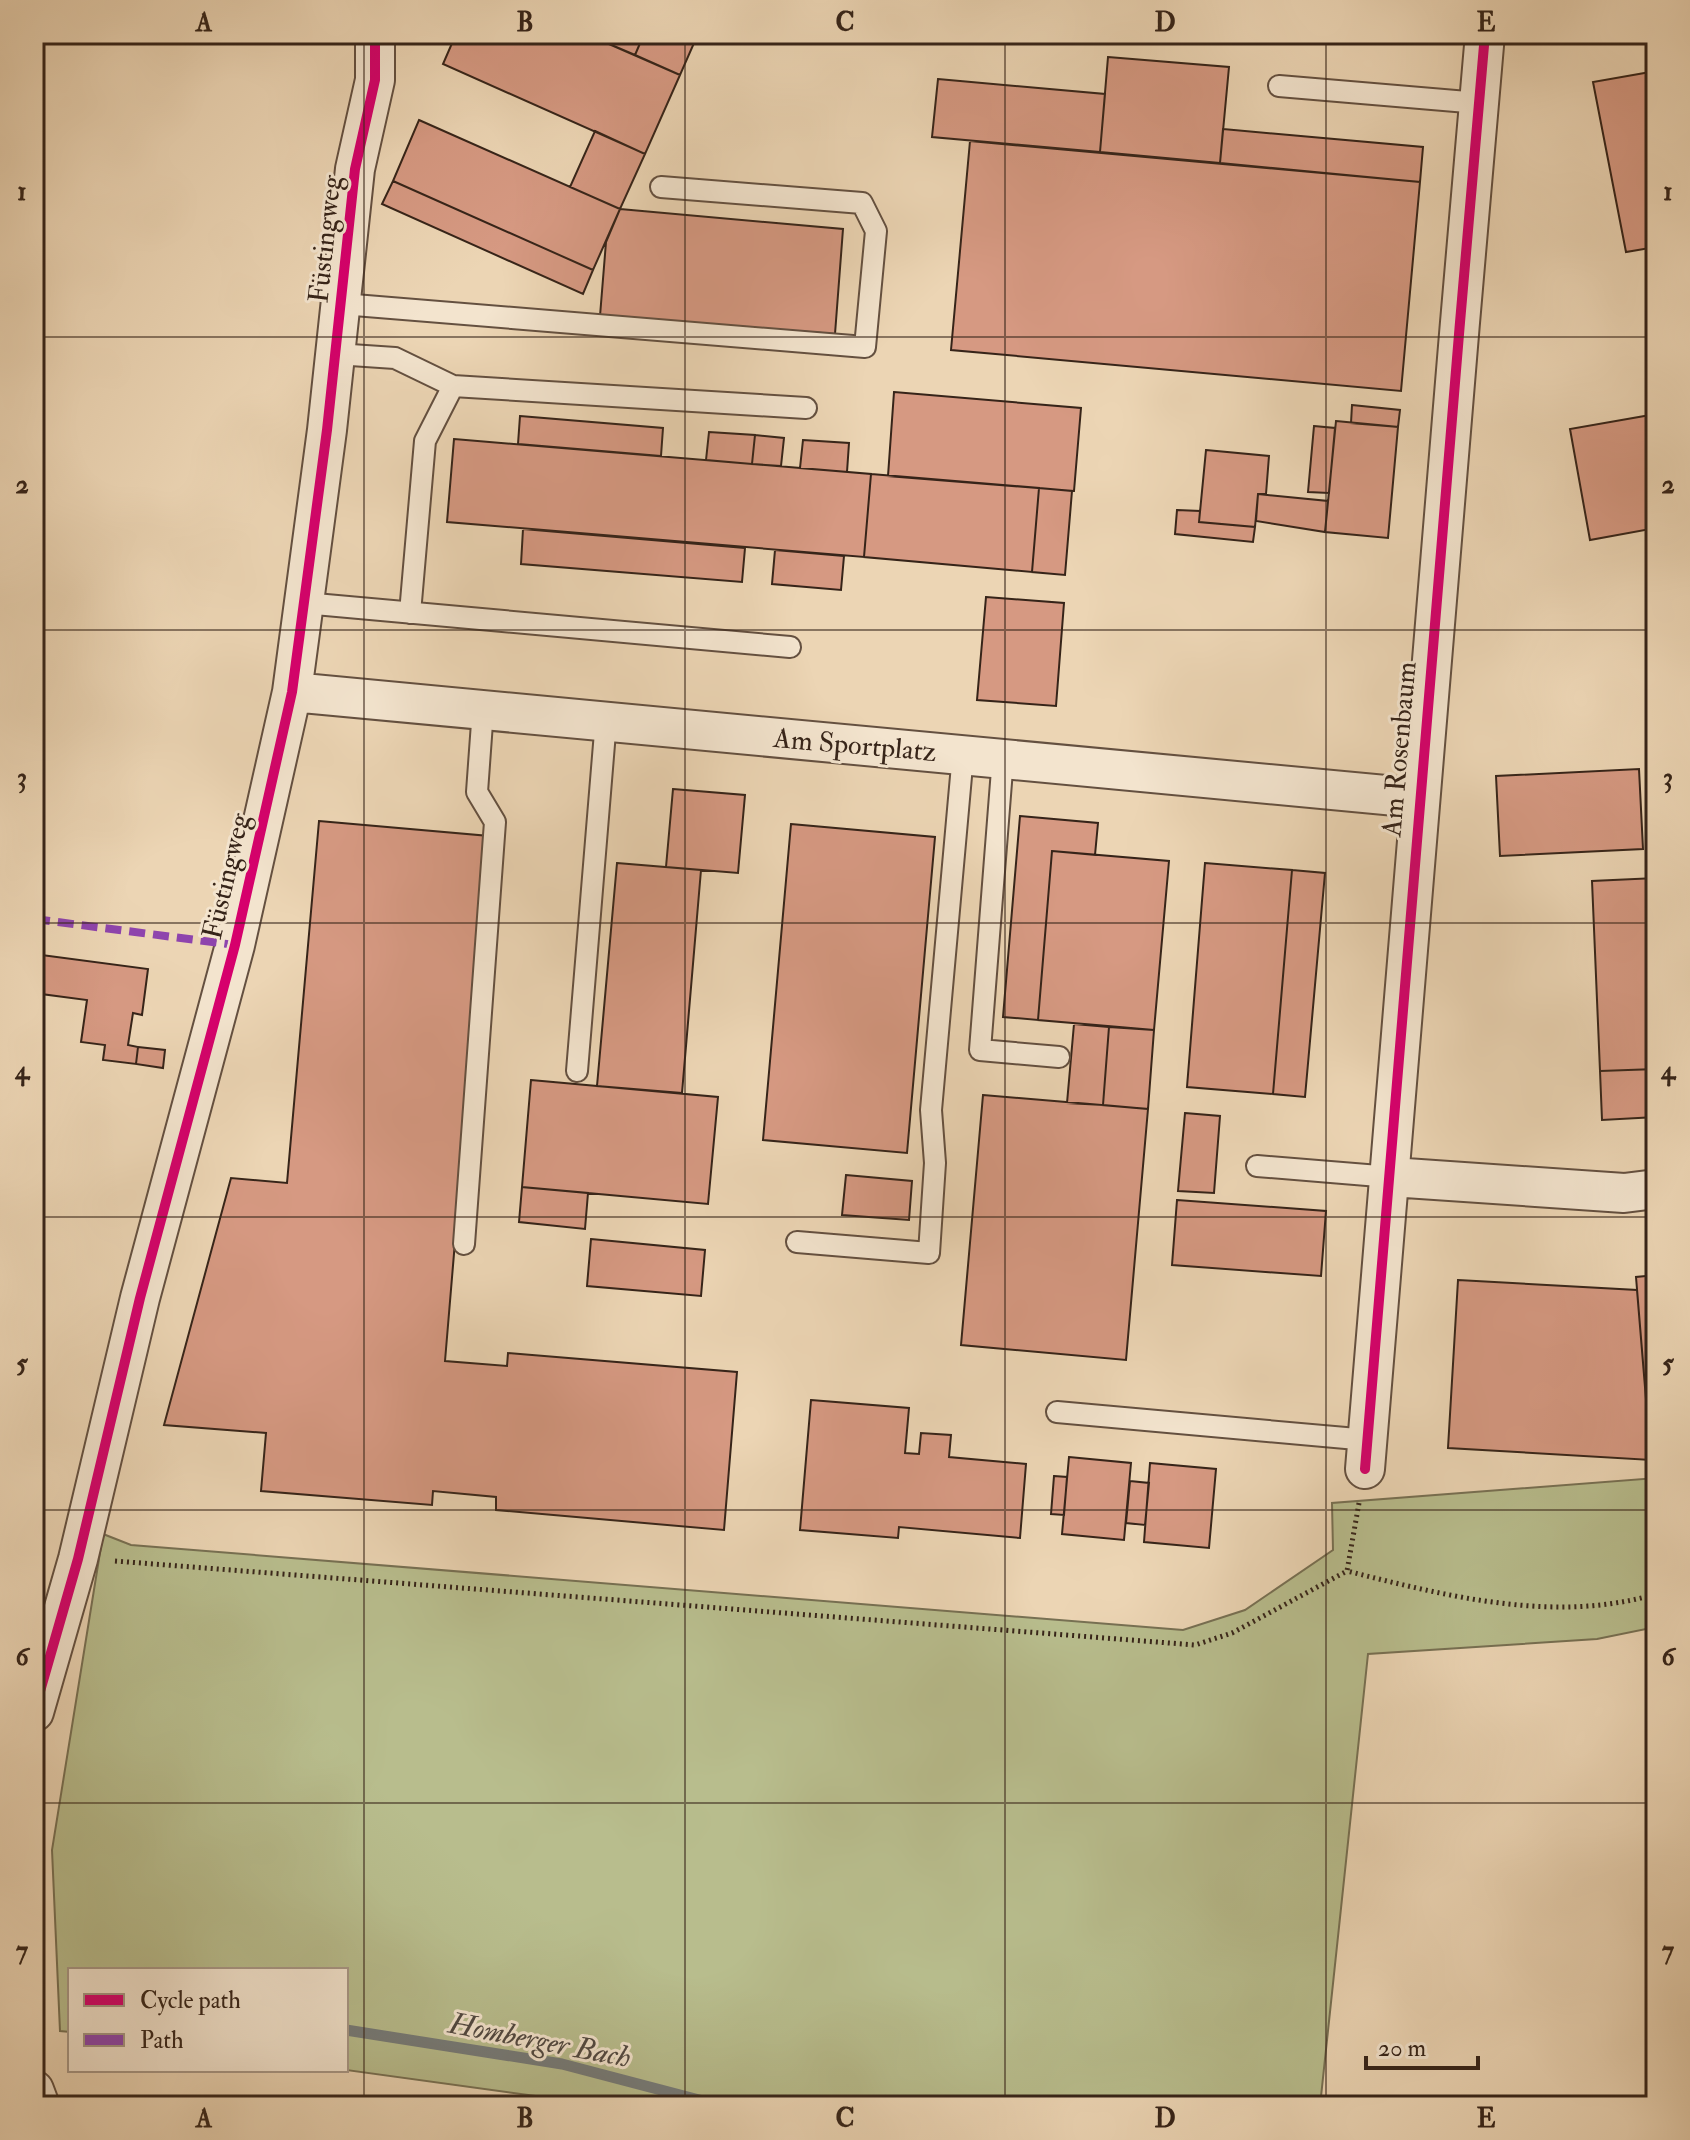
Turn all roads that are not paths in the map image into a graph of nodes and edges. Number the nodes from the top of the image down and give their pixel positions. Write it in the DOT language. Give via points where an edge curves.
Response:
graph roads {
  1 [pos="375,34"];
  2 [pos="1485,34"];
  3 [pos="1279,86"];
  4 [pos="1479,103"];
  5 [pos="661,187"];
  6 [pos="342,304"];
  7 [pos="336,354"];
  8 [pos="453,386"];
  9 [pos="806,408"];
  10 [pos="304,603"];
  11 [pos="410,613"];
  12 [pos="790,647"];
  13 [pos="292,692"];
  14 [pos="483,709"];
  15 [pos="606,720"];
  16 [pos="963,754"];
  17 [pos="1003,757"];
  18 [pos="1417,798"];
  19 [pos="1059,1057"];
  20 [pos="577,1071"];
  21 [pos="1257,1166"];
  22 [pos="1391,1177"];
  23 [pos="1656,1189"];
  24 [pos="797,1242"];
  25 [pos="464,1244"];
  26 [pos="1057,1412"];
  27 [pos="1366,1454"];
  28 [pos="34,1712"];
  29 [pos="34,2090"];
  30 [pos="40,2106"];
  1 -- 6 [label="street, Füstingweg" via="375,80 355,169"];
  2 -- 4 [label="street, Am Rosenbaum"];
  3 -- 4 [label="lane"];
  4 -- 18 [label="street, Am Rosenbaum"];
  5 -- 6 [label="lane" via="862,203 876,231 865,347"];
  6 -- 7 [label="street, Füstingweg"];
  7 -- 8 [label="lane" via="395,358"];
  7 -- 10 [label="street, Füstingweg"];
  8 -- 9 [label="lane"];
  8 -- 11 [label="lane" via="425,441"];
  10 -- 11 [label="lane"];
  10 -- 13 [label="street, Füstingweg"];
  11 -- 12 [label="lane"];
  13 -- 14 [label="street, Am Sportplatz"];
  13 -- 28 [label="street, Füstingweg" via="235,945"];
  14 -- 15 [label="street, Am Sportplatz"];
  14 -- 25 [label="lane" via="477,792 495,822"];
  15 -- 16 [label="street, Am Sportplatz"];
  15 -- 20 [label="lane"];
  16 -- 17 [label="street, Am Sportplatz"];
  16 -- 24 [label="lane" via="931,1110 935,1163 929,1253"];
  17 -- 18 [label="street, Am Sportplatz"];
  17 -- 19 [label="lane" via="980,1050"];
  18 -- 22 [label="street, Am Rosenbaum"];
  21 -- 22 [label="lane"];
  22 -- 23 [label="street" via="1624,1193"];
  22 -- 27 [label="street, Am Rosenbaum"];
  26 -- 27 [label="lane"];
  29 -- 30 [label="street"];
}
